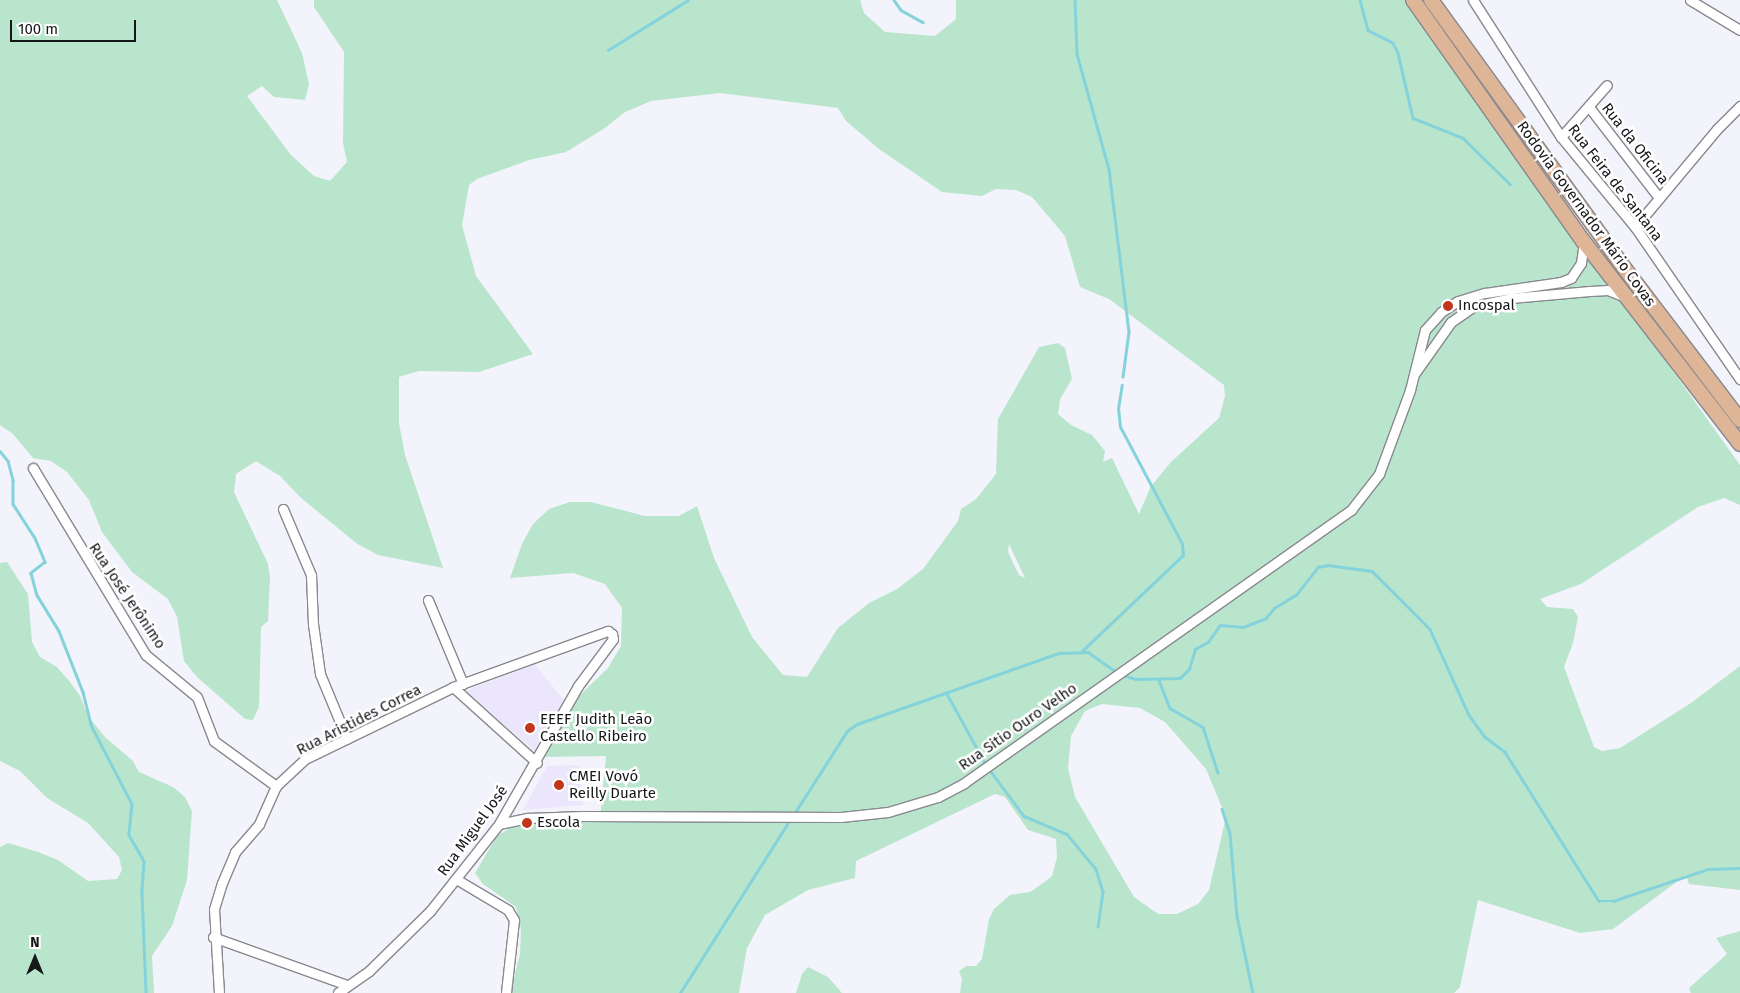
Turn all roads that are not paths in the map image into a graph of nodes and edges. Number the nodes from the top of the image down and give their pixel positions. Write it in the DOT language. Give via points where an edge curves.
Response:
graph roads {
  1 [pos="1412,0"];
  2 [pos="1431,0"];
  3 [pos="1473,0"];
  4 [pos="1690,0"];
  5 [pos="1740,30"];
  6 [pos="1607,85"];
  7 [pos="1740,106"];
  8 [pos="1589,107"];
  9 [pos="1561,137"];
  10 [pos="1659,198"];
  11 [pos="1635,227"];
  12 [pos="1584,242"];
  13 [pos="1629,299"];
  14 [pos="1414,376"];
  15 [pos="1740,379"];
  16 [pos="1740,420"];
  17 [pos="1740,444"];
  18 [pos="33,468"];
  19 [pos="283,509"];
  20 [pos="428,600"];
  21 [pos="612,634"];
  22 [pos="463,684"];
  23 [pos="453,687"];
  24 [pos="347,739"];
  25 [pos="536,763"];
  26 [pos="276,786"];
  27 [pos="499,824"];
  28 [pos="456,878"];
  29 [pos="213,937"];
  30 [pos="347,984"];
  31 [pos="219,993"];
  32 [pos="338,993"];
  33 [pos="506,993"];
  1 -- 12 [label="main road, Rodovia Governador Mário Covas"];
  2 -- 16 [label="main road, Rodovia Governador Mário Covas" via="1619,261"];
  3 -- 9 [label="street, Rua Feira de Santana"];
  4 -- 5 [label="street"];
  6 -- 8 [label="street"];
  7 -- 10 [label="street"];
  8 -- 9 [label="street"];
  8 -- 10 [label="street, Rua da Oficina"];
  9 -- 11 [label="street, Rua Feira de Santana"];
  10 -- 11 [label="street"];
  11 -- 15 [label="street, Rua Feira de Santana"];
  12 -- 13 [label="main road, Rodovia Governador Mário Covas"];
  12 -- 14 [label="street, Rua Sitio Ouro Velho" via="1581,264 1571,278 1485,293 1458,301 1441,312 1425,330"];
  13 -- 14 [label="street, Rua Sitio Ouro Velho" via="1608,290 1512,298 1474,306 1451,322"];
  13 -- 17 [label="main road, Rodovia Governador Mário Covas"];
  14 -- 27 [label="street, Rua Sitio Ouro Velho" via="1379,474 1351,510 964,783 938,797 888,812 841,817 582,816 528,818"];
  18 -- 26 [label="street, Rua José Jerônimo" via="146,655 197,697 214,741"];
  19 -- 24 [label="street" via="311,575 320,674"];
  20 -- 22 [label="street"];
  21 -- 22 [label="street, Rua Aristides Correa" via="608,631"];
  21 -- 25 [label="street, Rua Miguel José" via="613,639 578,686"];
  22 -- 23 [label="street, Rua Aristides Correa"];
  23 -- 24 [label="street, Rua Aristides Correa"];
  23 -- 25 [label="street"];
  24 -- 26 [label="street, Rua Aristides Correa" via="305,759"];
  25 -- 27 [label="street, Rua Miguel José"];
  26 -- 29 [label="street, Rua Aristides Correa" via="259,824 235,852 214,908"];
  27 -- 28 [label="street, Rua Miguel José"];
  28 -- 30 [label="street, Rua Miguel José" via="430,911 369,971"];
  28 -- 33 [label="street" via="508,910 514,920"];
  29 -- 30 [label="street"];
  29 -- 31 [label="street, Rua Aristides Correa"];
  30 -- 32 [label="street, Rua Miguel José"];
}
